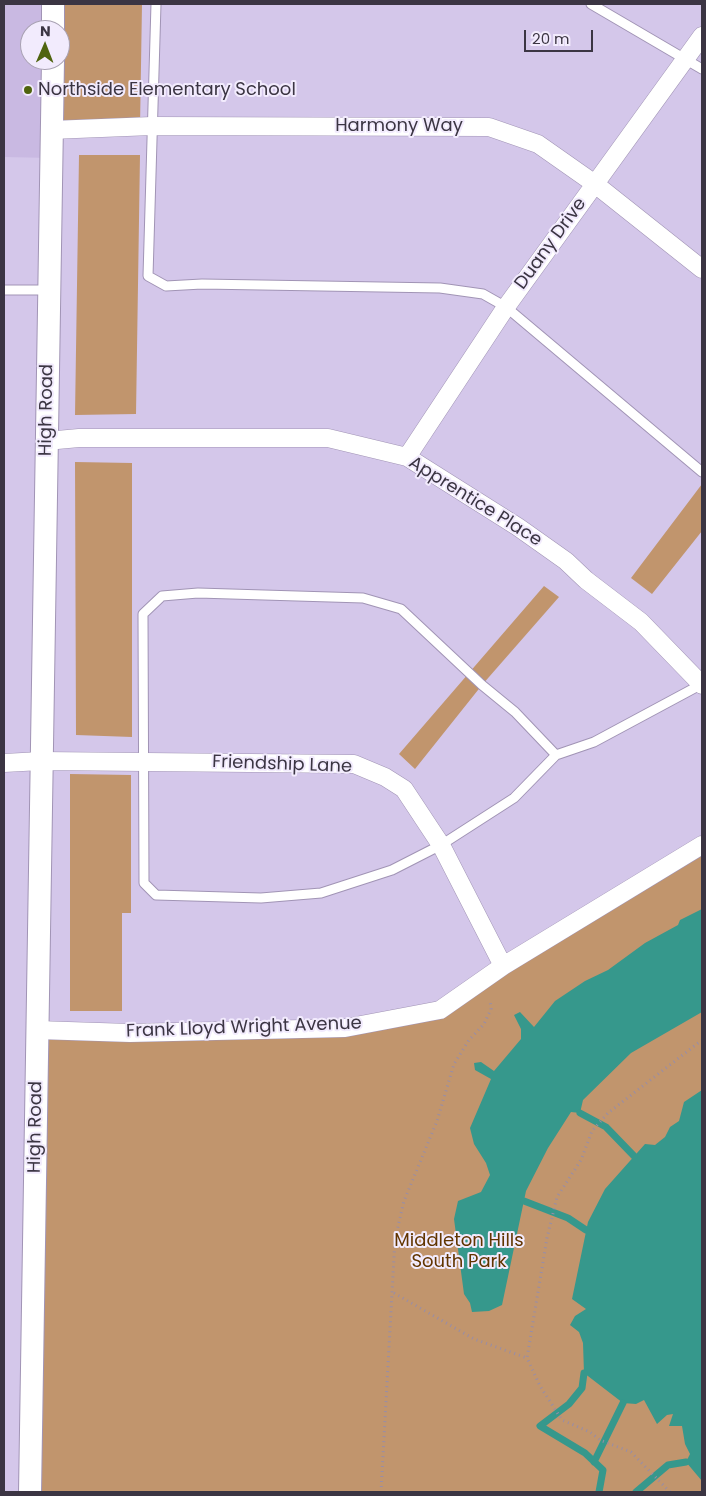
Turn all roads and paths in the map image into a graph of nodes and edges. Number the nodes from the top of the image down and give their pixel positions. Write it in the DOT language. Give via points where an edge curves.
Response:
graph roads {
  1 [pos="53,4"];
  2 [pos="156,4"];
  3 [pos="592,4"];
  4 [pos="53,20"];
  5 [pos="702,36"];
  6 [pos="686,60"];
  7 [pos="702,69"];
  8 [pos="52,70"];
  9 [pos="152,126"];
  10 [pos="51,130"];
  11 [pos="595,184"];
  12 [pos="702,269"];
  13 [pos="4,290"];
  14 [pos="49,290"];
  15 [pos="506,307"];
  16 [pos="46,441"];
  17 [pos="407,457"];
  18 [pos="702,472"];
  19 [pos="702,684"];
  20 [pos="556,755"];
  21 [pos="41,761"];
  22 [pos="143,762"];
  23 [pos="4,763"];
  24 [pos="441,844"];
  25 [pos="702,846"];
  26 [pos="503,966"];
  27 [pos="479,984"];
  28 [pos="37,1030"];
  29 [pos="702,1040"];
  30 [pos="393,1293"];
  31 [pos="527,1358"];
  32 [pos="30,1492"];
  33 [pos="381,1492"];
  34 [pos="670,1492"];
  1 -- 4 [label="street"];
  2 -- 9 [label="lane"];
  3 -- 6 [label="lane"];
  5 -- 6 [label="street, Duany Drive"];
  6 -- 7 [label="lane"];
  6 -- 11 [label="street, Duany Drive"];
  8 -- 10 [label="street, High Road"];
  9 -- 10 [label="street, Harmony Way"];
  9 -- 11 [label="street, Harmony Way" via="489,127 538,144"];
  9 -- 15 [label="lane" via="148,276 166,286 440,288 483,294"];
  10 -- 14 [label="street, High Road"];
  11 -- 12 [label="street, Harmony Way"];
  11 -- 15 [label="street, Duany Drive"];
  13 -- 14 [label="lane"];
  14 -- 16 [label="street, High Road"];
  15 -- 17 [label="street, Duany Drive"];
  15 -- 18 [label="lane"];
  16 -- 17 [label="street, Apprentice Place" via="79,438 328,438"];
  16 -- 21 [label="street, High Road"];
  17 -- 19 [label="street, Apprentice Place" via="566,561 641,622"];
  19 -- 20 [label="lane" via="594,742"];
  20 -- 22 [label="lane" via="515,712 482,686 401,609 363,598 198,593 162,596 143,614"];
  20 -- 24 [label="lane" via="514,798"];
  21 -- 22 [label="street, Friendship Lane"];
  21 -- 23 [label="street"];
  21 -- 28 [label="street, High Road"];
  22 -- 24 [label="street, Friendship Lane" via="354,764 404,789"];
  22 -- 24 [label="lane" via="144,883 156,895 261,898 321,892 392,870"];
  24 -- 26 [label="street, Friendship Lane"];
  25 -- 26 [label="street, Frank Lloyd Wright Avenue"];
  26 -- 27 [label="street, Frank Lloyd Wright Avenue"];
  27 -- 28 [label="street, Frank Lloyd Wright Avenue" via="440,1010 344,1028 130,1033"];
  27 -- 30 [label="path" via="489,997 490,1009 484,1024 454,1064 437,1121 404,1201 394,1246"];
  28 -- 32 [label="street, High Road"];
  29 -- 31 [label="path" via="608,1113 592,1131 581,1160 557,1197"];
  30 -- 31 [label="path" via="474,1339"];
  30 -- 33 [label="path"];
  31 -- 34 [label="path" via="562,1420 631,1452"];
}
